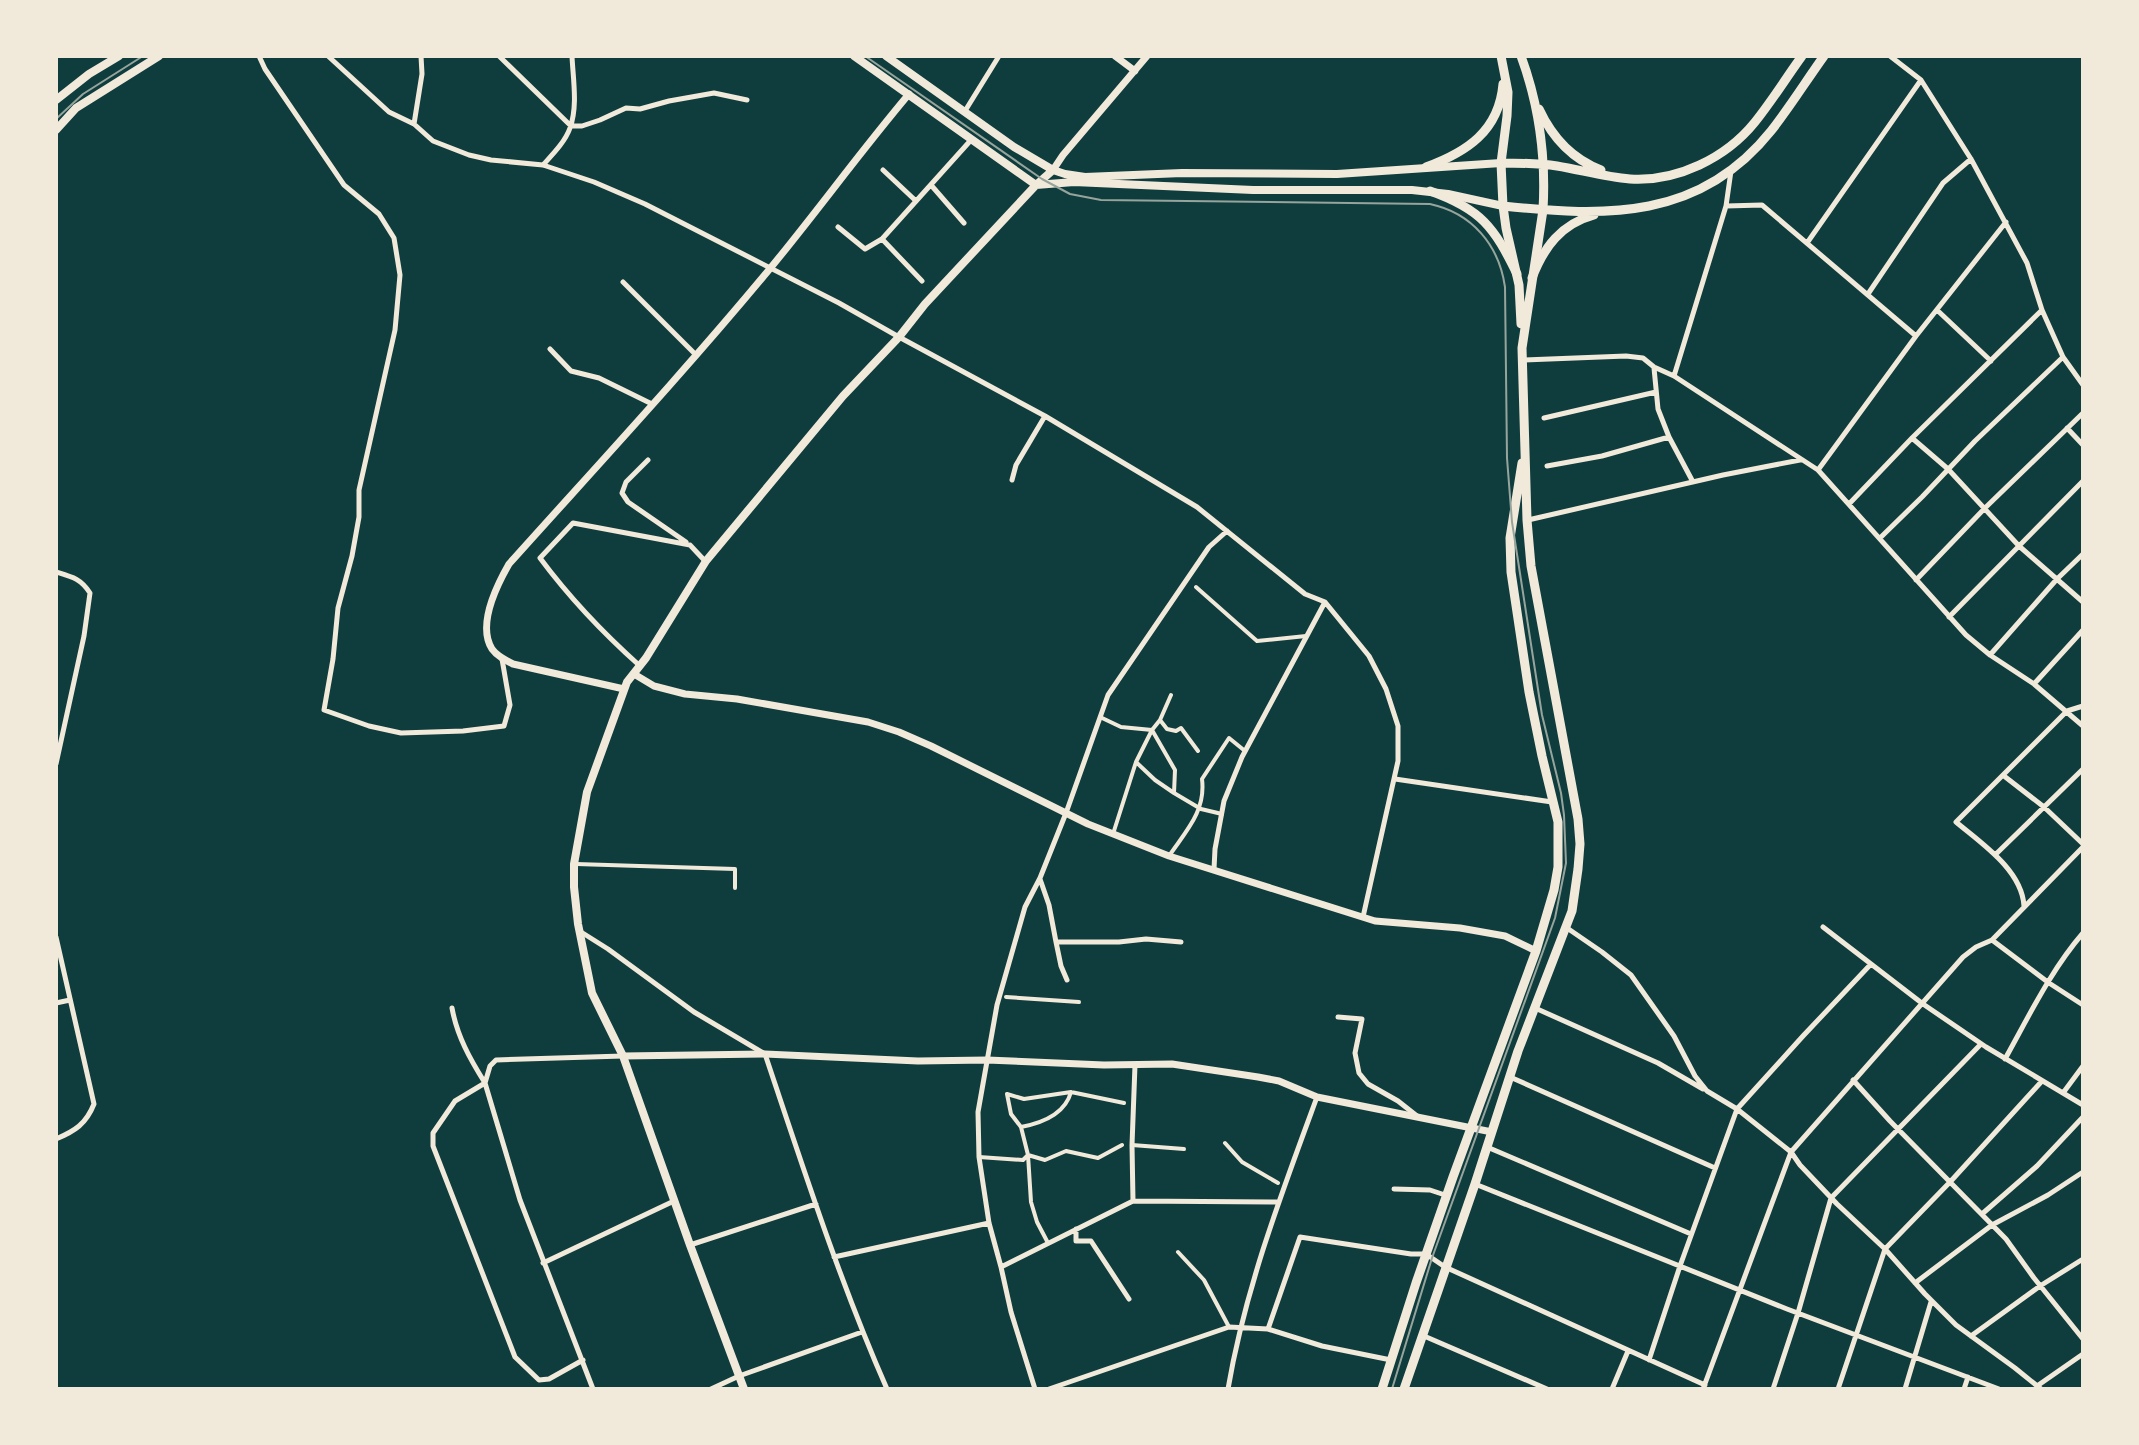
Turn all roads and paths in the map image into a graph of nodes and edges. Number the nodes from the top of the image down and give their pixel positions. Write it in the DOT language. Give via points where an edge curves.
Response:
graph roads {
  1 [pos="119,56"];
  2 [pos="159,56"];
  3 [pos="259,56"];
  4 [pos="328,56"];
  5 [pos="421,56"];
  6 [pos="499,56"];
  7 [pos="572,56"];
  8 [pos="854,56"];
  9 [pos="886,56"];
  10 [pos="998,56"];
  11 [pos="1115,56"];
  12 [pos="1147,56"];
  13 [pos="1501,56"];
  14 [pos="1521,56"];
  15 [pos="1802,56"];
  16 [pos="1824,56"];
  17 [pos="1890,56"];
  18 [pos="1135,71"];
  19 [pos="1921,80"];
  20 [pos="1532,93"];
  21 [pos="909,94"];
  22 [pos="56,100"];
  23 [pos="747,100"];
  24 [pos="965,111"];
  25 [pos="414,124"];
  26 [pos="571,126"];
  27 [pos="56,130"];
  28 [pos="971,140"];
  29 [pos="1971,159"];
  30 [pos="1501,163"];
  31 [pos="1544,164"];
  32 [pos="543,165"];
  33 [pos="1426,167"];
  34 [pos="883,170"];
  35 [pos="1053,170"];
  36 [pos="1731,171"];
  37 [pos="1627,178"];
  38 [pos="931,185"];
  39 [pos="1036,185"];
  40 [pos="1430,191"];
  41 [pos="916,201"];
  42 [pos="1503,206"];
  43 [pos="1726,206"];
  44 [pos="1543,210"];
  45 [pos="1607,212"];
  46 [pos="2006,222"];
  47 [pos="964,223"];
  48 [pos="838,227"];
  49 [pos="882,239"];
  50 [pos="1807,243"];
  51 [pos="770,269"];
  52 [pos="1517,274"];
  53 [pos="1532,278"];
  54 [pos="922,281"];
  55 [pos="623,282"];
  56 [pos="1867,294"];
  57 [pos="1937,310"];
  58 [pos="2042,310"];
  59 [pos="1916,336"];
  60 [pos="899,337"];
  61 [pos="1522,348"];
  62 [pos="550,349"];
  63 [pos="696,355"];
  64 [pos="2063,357"];
  65 [pos="1522,360"];
  66 [pos="1991,361"];
  67 [pos="1654,367"];
  68 [pos="1674,376"];
  69 [pos="2083,385"];
  70 [pos="1656,392"];
  71 [pos="652,404"];
  72 [pos="2083,413"];
  73 [pos="1045,416"];
  74 [pos="1544,418"];
  75 [pos="2067,428"];
  76 [pos="1669,437"];
  77 [pos="1912,438"];
  78 [pos="1525,440"];
  79 [pos="2083,445"];
  80 [pos="1801,459"];
  81 [pos="648,460"];
  82 [pos="1547,466"];
  83 [pos="1948,469"];
  84 [pos="1818,470"];
  85 [pos="1012,480"];
  86 [pos="2083,481"];
  87 [pos="1693,482"];
  88 [pos="1849,504"];
  89 [pos="1985,508"];
  90 [pos="1527,520"];
  91 [pos="1227,531"];
  92 [pos="1880,538"];
  93 [pos="690,545"];
  94 [pos="2019,546"];
  95 [pos="2083,554"];
  96 [pos="706,561"];
  97 [pos="56,572"];
  98 [pos="2057,579"];
  99 [pos="1916,580"];
  100 [pos="1196,587"];
  101 [pos="1325,602"];
  102 [pos="2083,602"];
  103 [pos="1949,617"];
  104 [pos="2083,630"];
  105 [pos="1306,636"];
  106 [pos="1990,655"];
  107 [pos="502,658"];
  108 [pos="637,670"];
  109 [pos="2034,684"];
  110 [pos="624,689"];
  111 [pos="1171,695"];
  112 [pos="2083,706"];
  113 [pos="2067,711"];
  114 [pos="1100,717"];
  115 [pos="1160,720"];
  116 [pos="2083,726"];
  117 [pos="1152,730"];
  118 [pos="1198,751"];
  119 [pos="1245,751"];
  120 [pos="1136,762"];
  121 [pos="56,764"];
  122 [pos="2083,769"];
  123 [pos="2004,776"];
  124 [pos="1395,779"];
  125 [pos="1174,793"];
  126 [pos="1553,803"];
  127 [pos="2044,807"];
  128 [pos="1201,809"];
  129 [pos="1066,813"];
  130 [pos="1222,814"];
  131 [pos="1113,834"];
  132 [pos="2083,845"];
  133 [pos="1995,855"];
  134 [pos="1169,856"];
  135 [pos="574,864"];
  136 [pos="1214,869"];
  137 [pos="1040,878"];
  138 [pos="735,888"];
  139 [pos="2024,906"];
  140 [pos="1363,918"];
  141 [pos="1823,927"];
  142 [pos="1566,928"];
  143 [pos="580,932"];
  144 [pos="2083,933"];
  145 [pos="56,937"];
  146 [pos="1992,940"];
  147 [pos="1056,942"];
  148 [pos="1181,942"];
  149 [pos="1536,951"];
  150 [pos="1871,964"];
  151 [pos="1067,980"];
  152 [pos="2049,983"];
  153 [pos="1006,997"];
  154 [pos="70,1000"];
  155 [pos="1079,1002"];
  156 [pos="56,1003"];
  157 [pos="1923,1004"];
  158 [pos="2083,1005"];
  159 [pos="452,1008"];
  160 [pos="1534,1008"];
  161 [pos="1338,1017"];
  162 [pos="1981,1044"];
  163 [pos="765,1054"];
  164 [pos="623,1056"];
  165 [pos="2005,1059"];
  166 [pos="987,1060"];
  167 [pos="1135,1064"];
  168 [pos="2083,1066"];
  169 [pos="1509,1076"];
  170 [pos="1853,1080"];
  171 [pos="2042,1081"];
  172 [pos="485,1083"];
  173 [pos="1707,1091"];
  174 [pos="1071,1092"];
  175 [pos="2063,1093"];
  176 [pos="1317,1097"];
  177 [pos="1124,1103"];
  178 [pos="2083,1105"];
  179 [pos="1737,1109"];
  180 [pos="1418,1117"];
  181 [pos="2083,1117"];
  182 [pos="1021,1127"];
  183 [pos="1471,1128"];
  184 [pos="1898,1129"];
  185 [pos="1492,1132"];
  186 [pos="56,1139"];
  187 [pos="1225,1143"];
  188 [pos="1122,1145"];
  189 [pos="1132,1145"];
  190 [pos="1486,1147"];
  191 [pos="1184,1149"];
  192 [pos="1791,1152"];
  193 [pos="1028,1155"];
  194 [pos="979,1157"];
  195 [pos="1715,1168"];
  196 [pos="2083,1172"];
  197 [pos="1951,1181"];
  198 [pos="1278,1183"];
  199 [pos="1475,1184"];
  200 [pos="1394,1189"];
  201 [pos="1446,1196"];
  202 [pos="1831,1198"];
  203 [pos="675,1201"];
  204 [pos="1133,1201"];
  205 [pos="1278,1202"];
  206 [pos="816,1204"];
  207 [pos="1982,1214"];
  208 [pos="989,1223"];
  209 [pos="1992,1225"];
  210 [pos="1076,1229"];
  211 [pos="1691,1234"];
  212 [pos="1048,1243"];
  213 [pos="690,1245"];
  214 [pos="1885,1249"];
  215 [pos="1178,1252"];
  216 [pos="1426,1254"];
  217 [pos="834,1257"];
  218 [pos="2083,1259"];
  219 [pos="543,1263"];
  220 [pos="1680,1266"];
  221 [pos="1001,1267"];
  222 [pos="1445,1267"];
  223 [pos="1915,1283"];
  224 [pos="2040,1286"];
  225 [pos="1740,1290"];
  226 [pos="1129,1299"];
  227 [pos="1931,1301"];
  228 [pos="1798,1313"];
  229 [pos="1229,1327"];
  230 [pos="1241,1327"];
  231 [pos="1268,1329"];
  232 [pos="862,1332"];
  233 [pos="1856,1335"];
  234 [pos="1423,1336"];
  235 [pos="1971,1336"];
  236 [pos="2083,1339"];
  237 [pos="1628,1351"];
  238 [pos="2083,1354"];
  239 [pos="1915,1358"];
  240 [pos="583,1360"];
  241 [pos="1391,1360"];
  242 [pos="1649,1360"];
  243 [pos="739,1376"];
  244 [pos="1968,1377"];
  245 [pos="1704,1387"];
  246 [pos="2039,1387"];
  247 [pos="593,1389"];
  248 [pos="711,1389"];
  249 [pos="744,1389"];
  250 [pos="887,1389"];
  251 [pos="1035,1389"];
  252 [pos="1049,1389"];
  253 [pos="1228,1389"];
  254 [pos="1382,1389"];
  255 [pos="1404,1389"];
  256 [pos="1547,1389"];
  257 [pos="1612,1389"];
  258 [pos="1773,1389"];
  259 [pos="1838,1389"];
  260 [pos="1905,1389"];
  261 [pos="1964,1389"];
  262 [pos="1999,1389"];
  1 -- 22 [label="main road"];
  2 -- 27 [label="main road" via="76,108"];
  3 -- 107 [label="street" via="344,185 379,214 394,238 400,275 395,330 359,490 359,517 338,608 324,710 401,733 504,726 510,705"];
  4 -- 25 [label="street" via="389,112"];
  5 -- 25 [label="street"];
  6 -- 26 [label="street"];
  7 -- 26 [label="street"];
  8 -- 21 [label="main road"];
  9 -- 24 [label="main road"];
  10 -- 24 [label="street"];
  11 -- 18 [label="street"];
  12 -- 18 [label="street"];
  13 -- 30 [label="main road" via="1508,92"];
  13 -- 33 [label="main road" via="1503,92 1484,133 1450,158"];
  14 -- 20 [label="main road"];
  15 -- 37 [label="main road" via="1755,122 1730,147 1680,173"];
  16 -- 36 [label="main road" via="1772,131"];
  17 -- 19 [label="street"];
  18 -- 35 [label="street"];
  19 -- 29 [label="street"];
  19 -- 50 [label="street"];
  20 -- 31 [label="main road"];
  20 -- 37 [label="main road" via="1553,133 1573,154 1595,169"];
  21 -- 28 [label="main road"];
  21 -- 51 [label="street"];
  23 -- 26 [label="street" via="714,93 626,108"];
  24 -- 35 [label="main road"];
  25 -- 32 [label="street" via="433,141 469,155"];
  26 -- 32 [label="street"];
  28 -- 38 [label="street"];
  28 -- 39 [label="main road"];
  29 -- 46 [label="street"];
  29 -- 56 [label="street" via="1943,183"];
  30 -- 31 [label="main road"];
  30 -- 33 [label="main road"];
  30 -- 42 [label="main road"];
  31 -- 37 [label="main road"];
  31 -- 44 [label="main road"];
  32 -- 51 [label="street" via="645,204"];
  33 -- 35 [label="main road" via="1337,174 1085,177"];
  34 -- 41 [label="street"];
  35 -- 39 [label="main road"];
  36 -- 43 [label="street"];
  36 -- 45 [label="main road" via="1681,198"];
  38 -- 41 [label="street"];
  38 -- 47 [label="street"];
  39 -- 40 [label="main road"];
  39 -- 60 [label="main road"];
  40 -- 42 [label="main road"];
  40 -- 52 [label="main road" via="1483,219"];
  41 -- 49 [label="street"];
  42 -- 44 [label="main road"];
  42 -- 52 [label="main road"];
  43 -- 50 [label="street" via="1762,205"];
  43 -- 68 [label="street"];
  44 -- 45 [label="main road"];
  44 -- 53 [label="main road"];
  45 -- 53 [label="main road" via="1560,232"];
  46 -- 57 [label="street"];
  46 -- 58 [label="street"];
  48 -- 49 [label="street" via="865,249"];
  49 -- 54 [label="street"];
  50 -- 56 [label="street"];
  51 -- 60 [label="street"];
  51 -- 63 [label="street"];
  52 -- 61 [label="main road"];
  53 -- 61 [label="main road"];
  55 -- 63 [label="street"];
  56 -- 59 [label="street"];
  57 -- 59 [label="street"];
  57 -- 66 [label="street"];
  58 -- 64 [label="street"];
  58 -- 66 [label="street"];
  59 -- 84 [label="street"];
  60 -- 73 [label="street"];
  60 -- 96 [label="main road"];
  61 -- 65 [label="main road"];
  62 -- 71 [label="street" via="571,371 599,378"];
  63 -- 71 [label="street"];
  64 -- 69 [label="street"];
  64 -- 83 [label="street"];
  65 -- 67 [label="street" via="1626,356 1643,358"];
  65 -- 78 [label="main road"];
  66 -- 77 [label="street"];
  67 -- 68 [label="street"];
  67 -- 70 [label="street"];
  68 -- 80 [label="street"];
  70 -- 74 [label="street"];
  70 -- 76 [label="street"];
  71 -- 107 [label="street" via="509,564 496,588 487,629 493,651"];
  72 -- 75 [label="street"];
  73 -- 85 [label="street"];
  73 -- 91 [label="street" via="1197,507"];
  75 -- 79 [label="street"];
  75 -- 89 [label="street"];
  76 -- 82 [label="street"];
  76 -- 87 [label="street"];
  77 -- 83 [label="street"];
  77 -- 88 [label="street"];
  78 -- 90 [label="main road"];
  78 -- 126 [label="main road" via="1510,538 1511,572"];
  80 -- 84 [label="street"];
  80 -- 87 [label="street"];
  81 -- 93 [label="street" via="622,493"];
  83 -- 89 [label="street"];
  83 -- 92 [label="street"];
  84 -- 88 [label="street"];
  86 -- 94 [label="street"];
  87 -- 90 [label="street"];
  88 -- 92 [label="street"];
  89 -- 94 [label="street"];
  89 -- 99 [label="street"];
  90 -- 142 [label="main road" via="1578,819 1576,893"];
  91 -- 101 [label="street" via="1305,594"];
  91 -- 114 [label="street" via="1209,547 1169,605 1108,695"];
  92 -- 99 [label="street"];
  93 -- 96 [label="street"];
  93 -- 108 [label="street" via="573,523 540,558"];
  94 -- 98 [label="street"];
  94 -- 103 [label="street"];
  95 -- 98 [label="street"];
  96 -- 108 [label="main road"];
  97 -- 121 [label="street" via="83,583 90,593"];
  98 -- 102 [label="street"];
  98 -- 106 [label="street"];
  99 -- 103 [label="street"];
  100 -- 105 [label="street" via="1257,641"];
  101 -- 105 [label="street"];
  101 -- 124 [label="street" via="1369,656 1386,689 1398,726"];
  103 -- 106 [label="street"];
  104 -- 109 [label="street"];
  105 -- 119 [label="street"];
  106 -- 109 [label="street"];
  107 -- 110 [label="street"];
  108 -- 110 [label="main road"];
  108 -- 129 [label="street" via="654,686 685,694 807,711 899,732"];
  109 -- 113 [label="street"];
  110 -- 135 [label="main road" via="587,792"];
  111 -- 115 [label="street"];
  112 -- 113 [label="street"];
  113 -- 116 [label="street"];
  113 -- 123 [label="street"];
  114 -- 117 [label="street" via="1121,727"];
  114 -- 129 [label="street"];
  115 -- 117 [label="street"];
  115 -- 118 [label="street" via="1167,729 1181,728"];
  117 -- 120 [label="street"];
  117 -- 125 [label="street" via="1175,770"];
  119 -- 128 [label="street" via="1229,738 1202,779"];
  119 -- 130 [label="street"];
  120 -- 125 [label="street"];
  120 -- 131 [label="street"];
  122 -- 127 [label="street"];
  123 -- 127 [label="street"];
  123 -- 133 [label="street" via="1956,822"];
  124 -- 126 [label="street"];
  124 -- 140 [label="street"];
  125 -- 128 [label="street"];
  126 -- 149 [label="main road" via="1558,867"];
  127 -- 132 [label="street"];
  127 -- 133 [label="street"];
  128 -- 130 [label="street"];
  128 -- 134 [label="street"];
  129 -- 131 [label="street"];
  129 -- 137 [label="street"];
  130 -- 136 [label="street"];
  131 -- 134 [label="street"];
  132 -- 139 [label="street"];
  133 -- 139 [label="street" via="2024,894"];
  134 -- 136 [label="street"];
  135 -- 138 [label="street" via="735,869"];
  135 -- 143 [label="main road"];
  136 -- 140 [label="street"];
  137 -- 147 [label="street"];
  137 -- 166 [label="street" via="1025,907"];
  139 -- 146 [label="street"];
  140 -- 149 [label="street" via="1505,936"];
  141 -- 150 [label="street"];
  142 -- 160 [label="main road"];
  142 -- 173 [label="street" via="1631,975"];
  143 -- 163 [label="street" via="694,1012"];
  143 -- 164 [label="main road" via="592,993"];
  144 -- 152 [label="street"];
  145 -- 154 [label="street"];
  146 -- 152 [label="street"];
  146 -- 157 [label="street" via="1963,957"];
  147 -- 148 [label="street"];
  147 -- 151 [label="street"];
  149 -- 183 [label="main road"];
  150 -- 157 [label="street"];
  150 -- 179 [label="street"];
  152 -- 158 [label="street"];
  152 -- 165 [label="street"];
  153 -- 155 [label="street"];
  154 -- 156 [label="street"];
  154 -- 186 [label="street" via="94,1104 89,1118"];
  157 -- 162 [label="street"];
  157 -- 170 [label="street"];
  159 -- 172 [label="street" via="465,1051"];
  160 -- 169 [label="main road"];
  160 -- 173 [label="street" via="1658,1063"];
  161 -- 180 [label="street" via="1362,1019 1355,1053 1359,1073"];
  162 -- 165 [label="street"];
  162 -- 184 [label="street"];
  163 -- 164 [label="street"];
  163 -- 166 [label="street"];
  163 -- 206 [label="street"];
  164 -- 172 [label="street" via="496,1060"];
  164 -- 203 [label="main road"];
  165 -- 171 [label="street"];
  166 -- 167 [label="street"];
  166 -- 194 [label="street" via="978,1112"];
  167 -- 176 [label="street" via="1246,1074"];
  167 -- 189 [label="street"];
  168 -- 175 [label="street"];
  169 -- 185 [label="main road"];
  169 -- 195 [label="street"];
  170 -- 184 [label="street"];
  170 -- 192 [label="street"];
  171 -- 175 [label="street"];
  171 -- 197 [label="street"];
  172 -- 219 [label="street"];
  172 -- 240 [label="street" via="455,1101 433,1133 433,1146 515,1357 539,1380"];
  173 -- 179 [label="street"];
  174 -- 177 [label="street"];
  174 -- 182 [label="street" via="1060,1111"];
  174 -- 182 [label="street" via="1024,1099 1007,1094 1011,1114"];
  175 -- 178 [label="street"];
  176 -- 180 [label="street"];
  176 -- 205 [label="street"];
  179 -- 192 [label="street"];
  179 -- 195 [label="street"];
  180 -- 183 [label="street"];
  181 -- 207 [label="street"];
  182 -- 193 [label="street"];
  183 -- 185 [label="street"];
  183 -- 201 [label="main road"];
  184 -- 197 [label="street"];
  184 -- 202 [label="street"];
  185 -- 190 [label="main road"];
  187 -- 198 [label="street" via="1242,1162"];
  188 -- 193 [label="street" via="1098,1158 1066,1151 1045,1160"];
  189 -- 191 [label="street"];
  189 -- 204 [label="street"];
  190 -- 199 [label="main road"];
  190 -- 211 [label="street"];
  192 -- 202 [label="street"];
  192 -- 225 [label="street"];
  193 -- 194 [label="street" via="1023,1160"];
  193 -- 212 [label="street" via="1031,1202"];
  194 -- 208 [label="street"];
  195 -- 211 [label="street"];
  196 -- 209 [label="street"];
  197 -- 207 [label="street"];
  197 -- 214 [label="street"];
  199 -- 220 [label="street"];
  199 -- 222 [label="main road"];
  200 -- 201 [label="street"];
  201 -- 216 [label="main road"];
  202 -- 214 [label="street"];
  202 -- 228 [label="street"];
  203 -- 213 [label="main road"];
  203 -- 219 [label="street"];
  204 -- 205 [label="street"];
  204 -- 210 [label="street"];
  205 -- 230 [label="street"];
  206 -- 213 [label="street"];
  206 -- 217 [label="street"];
  207 -- 209 [label="street"];
  208 -- 217 [label="street"];
  208 -- 221 [label="street"];
  209 -- 223 [label="street"];
  209 -- 224 [label="street"];
  210 -- 212 [label="street"];
  210 -- 226 [label="street" via="1076,1241 1091,1241"];
  211 -- 220 [label="street"];
  212 -- 221 [label="street"];
  213 -- 243 [label="main road"];
  214 -- 223 [label="street"];
  214 -- 233 [label="street"];
  215 -- 229 [label="street" via="1204,1280"];
  216 -- 222 [label="street"];
  216 -- 231 [label="street" via="1300,1237"];
  216 -- 241 [label="main road"];
  217 -- 232 [label="street"];
  218 -- 224 [label="street"];
  219 -- 240 [label="street"];
  220 -- 225 [label="street"];
  220 -- 242 [label="street"];
  221 -- 251 [label="street"];
  222 -- 234 [label="main road"];
  222 -- 237 [label="street"];
  223 -- 227 [label="street"];
  224 -- 235 [label="street"];
  224 -- 236 [label="street"];
  225 -- 228 [label="street"];
  225 -- 245 [label="street"];
  227 -- 235 [label="street"];
  227 -- 239 [label="street"];
  228 -- 233 [label="street"];
  228 -- 258 [label="street"];
  229 -- 230 [label="street"];
  229 -- 252 [label="street"];
  230 -- 231 [label="street"];
  230 -- 253 [label="street"];
  231 -- 241 [label="street"];
  232 -- 243 [label="street"];
  232 -- 250 [label="street"];
  233 -- 239 [label="street"];
  233 -- 259 [label="street"];
  234 -- 255 [label="main road"];
  234 -- 256 [label="street"];
  235 -- 246 [label="street"];
  237 -- 242 [label="street"];
  237 -- 257 [label="street"];
  238 -- 246 [label="street"];
  239 -- 244 [label="street"];
  239 -- 260 [label="street"];
  240 -- 247 [label="street"];
  241 -- 254 [label="main road"];
  242 -- 245 [label="street"];
  243 -- 248 [label="street"];
  243 -- 249 [label="main road"];
  244 -- 261 [label="street"];
  244 -- 262 [label="street"];
}
